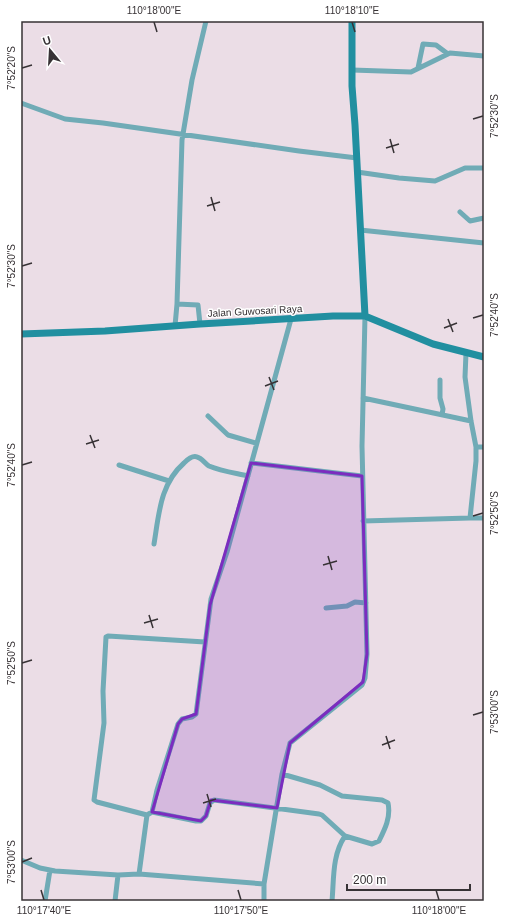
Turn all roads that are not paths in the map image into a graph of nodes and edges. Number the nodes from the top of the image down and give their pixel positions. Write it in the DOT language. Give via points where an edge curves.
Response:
graph roads {
  1 [pos="206,21"];
  2 [pos="352,21"];
  3 [pos="448,54"];
  4 [pos="484,56"];
  5 [pos="418,68"];
  6 [pos="352,70"];
  7 [pos="21,103"];
  8 [pos="182,134"];
  9 [pos="357,158"];
  10 [pos="484,168"];
  11 [pos="357,172"];
  12 [pos="460,212"];
  13 [pos="484,218"];
  14 [pos="360,230"];
  15 [pos="484,243"];
  16 [pos="177,304"];
  17 [pos="365,316"];
  18 [pos="291,319"];
  19 [pos="200,324"];
  20 [pos="175,326"];
  21 [pos="21,334"];
  22 [pos="466,353"];
  23 [pos="484,357"];
  24 [pos="440,380"];
  25 [pos="363,398"];
  26 [pos="442,415"];
  27 [pos="208,416"];
  28 [pos="471,421"];
  29 [pos="256,443"];
  30 [pos="476,447"];
  31 [pos="484,447"];
  32 [pos="251,463"];
  33 [pos="119,465"];
  34 [pos="248,476"];
  35 [pos="362,476"];
  36 [pos="169,480"];
  37 [pos="470,518"];
  38 [pos="484,518"];
  39 [pos="363,521"];
  40 [pos="154,544"];
  41 [pos="366,603"];
  42 [pos="326,608"];
  43 [pos="205,642"];
  44 [pos="282,774"];
  45 [pos="277,808"];
  46 [pos="152,812"];
  47 [pos="147,815"];
  48 [pos="345,836"];
  49 [pos="21,860"];
  50 [pos="50,870"];
  51 [pos="139,874"];
  52 [pos="118,875"];
  53 [pos="264,884"];
  54 [pos="45,901"];
  55 [pos="115,901"];
  56 [pos="264,901"];
  57 [pos="332,901"];
  1 -- 8 [label="street"];
  2 -- 6 [label="street"];
  3 -- 4 [label="street"];
  3 -- 5 [label="street"];
  3 -- 5 [label="street" via="436,45 423,44"];
  5 -- 6 [label="street" via="411,72"];
  6 -- 9 [label="street"];
  7 -- 8 [label="street" via="65,119"];
  8 -- 9 [label="street"];
  8 -- 16 [label="street"];
  9 -- 11 [label="street"];
  10 -- 11 [label="street" via="465,168 435,181"];
  11 -- 14 [label="street"];
  12 -- 13 [label="street" via="470,221"];
  14 -- 15 [label="street"];
  14 -- 17 [label="street"];
  16 -- 19 [label="street" via="198,305"];
  16 -- 20 [label="street"];
  17 -- 18 [label="street, Jalan Guwosari Raya"];
  17 -- 22 [label="street, Jalan Guwosari Raya" via="433,344"];
  17 -- 25 [label="street"];
  18 -- 19 [label="street, Jalan Guwosari Raya"];
  18 -- 29 [label="street"];
  19 -- 20 [label="street, Jalan Guwosari Raya"];
  20 -- 21 [label="street, Jalan Guwosari Raya"];
  22 -- 23 [label="street, Jalan Guwosari Raya"];
  22 -- 28 [label="street"];
  24 -- 26 [label="street"];
  25 -- 26 [label="street"];
  25 -- 35 [label="street"];
  26 -- 28 [label="street"];
  27 -- 29 [label="street" via="228,435"];
  28 -- 30 [label="street"];
  29 -- 32 [label="street"];
  30 -- 31 [label="street"];
  30 -- 37 [label="street"];
  32 -- 34 [label="street"];
  32 -- 35 [label="street"];
  33 -- 36 [label="street"];
  34 -- 36 [label="street" via="210,466 192,457 179,467"];
  34 -- 43 [label="street" via="212,599"];
  35 -- 39 [label="street"];
  36 -- 40 [label="street" via="163,494"];
  37 -- 38 [label="street"];
  37 -- 39 [label="street"];
  39 -- 41 [label="street"];
  41 -- 42 [label="street" via="355,602 347,606"];
  41 -- 44 [label="street" via="367,654 363,682 292,740"];
  43 -- 46 [label="street" via="196,714 182,719 178,724"];
  43 -- 47 [label="street" via="106,637 104,723 94,800"];
  44 -- 45 [label="street"];
  44 -- 48 [label="street" via="320,785 342,796 387,802 387,822 379,841 372,844"];
  45 -- 46 [label="street" via="214,800 201,821"];
  45 -- 48 [label="street" via="322,815"];
  45 -- 53 [label="street"];
  46 -- 47 [label="street"];
  47 -- 51 [label="street"];
  48 -- 57 [label="street" via="336,858"];
  49 -- 50 [label="street"];
  50 -- 52 [label="street"];
  50 -- 54 [label="street"];
  51 -- 52 [label="street"];
  51 -- 53 [label="street"];
  52 -- 55 [label="street"];
  53 -- 56 [label="street"];
}
